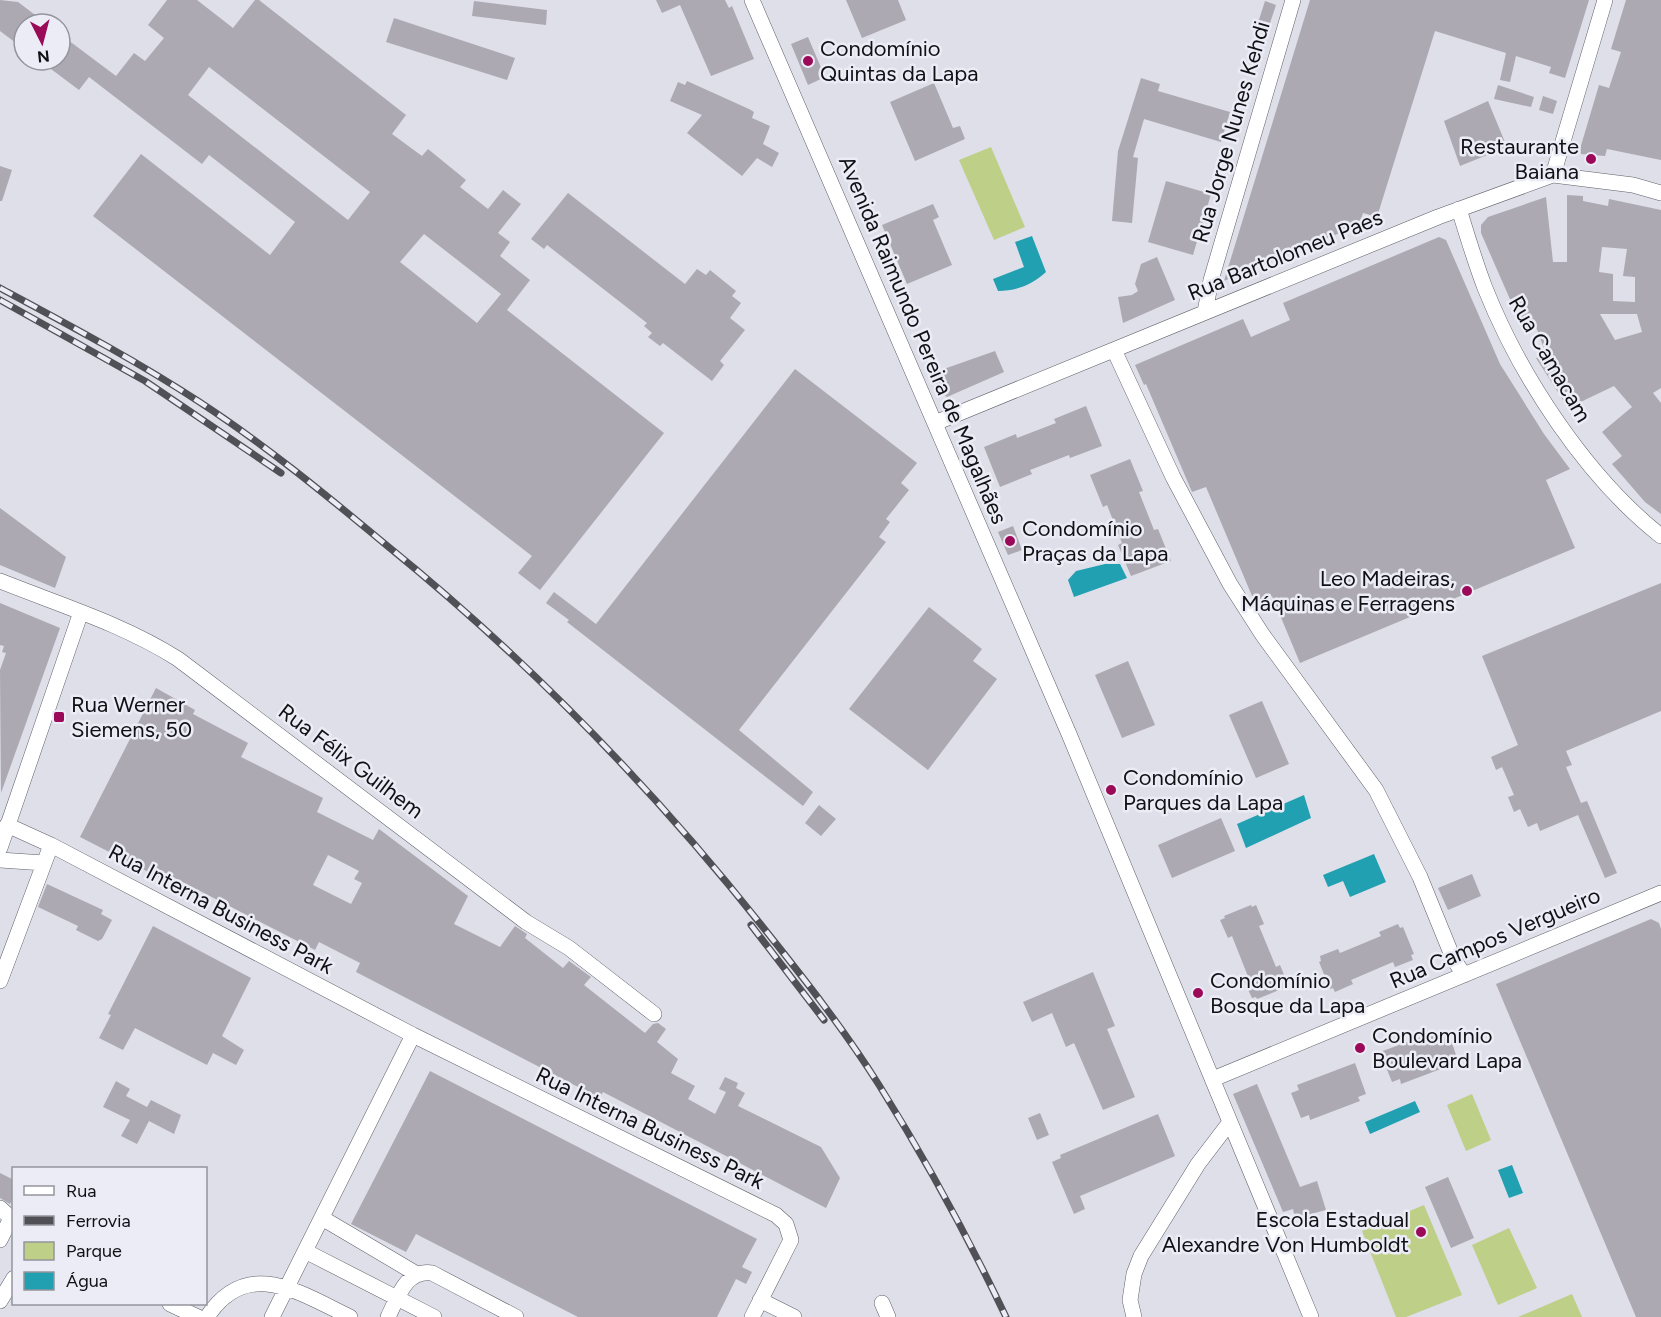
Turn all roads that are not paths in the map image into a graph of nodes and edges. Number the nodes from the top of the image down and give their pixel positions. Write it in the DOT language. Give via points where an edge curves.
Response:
graph roads {
  1 [pos="752,0"];
  2 [pos="1293,0"];
  3 [pos="1605,0"];
  4 [pos="1553,175"];
  5 [pos="1661,193"];
  6 [pos="1459,209"];
  7 [pos="1205,312"];
  8 [pos="1114,350"];
  9 [pos="935,423"];
  10 [pos="1661,536"];
  11 [pos="0,581"];
  12 [pos="81,612"];
  13 [pos="7,825"];
  14 [pos="51,845"];
  15 [pos="0,848"];
  16 [pos="0,860"];
  17 [pos="44,863"];
  18 [pos="1661,893"];
  19 [pos="1464,975"];
  20 [pos="0,981"];
  21 [pos="654,1014"];
  22 [pos="413,1035"];
  23 [pos="1213,1079"];
  24 [pos="1230,1122"];
  25 [pos="0,1208"];
  26 [pos="322,1218"];
  27 [pos="0,1240"];
  28 [pos="305,1251"];
  29 [pos="415,1273"];
  30 [pos="12,1281"];
  31 [pos="287,1286"];
  32 [pos="398,1298"];
  33 [pos="760,1300"];
  34 [pos="0,1301"];
  35 [pos="172,1305"];
  36 [pos="274,1316"];
  37 [pos="198,1317"];
  38 [pos="207,1317"];
  39 [pos="350,1317"];
  40 [pos="388,1317"];
  41 [pos="434,1317"];
  42 [pos="516,1317"];
  43 [pos="752,1317"];
  44 [pos="794,1317"];
  45 [pos="1134,1317"];
  46 [pos="1311,1317"];
  1 -- 9 [label="street, Avenida Raimundo Pereira de Magalhães"];
  2 -- 7 [label="street, Rua Jorge Nunes Kehdi"];
  3 -- 4 [label="street"];
  4 -- 5 [label="street, Rua Bartolomeu Paes"];
  4 -- 6 [label="street, Rua Bartolomeu Paes"];
  6 -- 7 [label="street, Rua Bartolomeu Paes"];
  6 -- 10 [label="street, Rua Camacam" via="1489,297 1554,419 1619,498"];
  7 -- 8 [label="street, Rua Bartolomeu Paes"];
  8 -- 9 [label="street, Rua Bartolomeu Paes"];
  8 -- 19 [label="street" via="1173,477 1230,584 1376,790"];
  9 -- 23 [label="street, Avenida Raimundo Pereira de Magalhães"];
  11 -- 12 [label="street, Rua Félix Guilhem"];
  12 -- 13 [label="street"];
  12 -- 21 [label="street, Rua Félix Guilhem" via="151,642 178,659"];
  13 -- 14 [label="street, Rua Interna Business Park"];
  13 -- 15 [label="street"];
  14 -- 17 [label="street"];
  14 -- 22 [label="street, Rua Interna Business Park"];
  16 -- 17 [label="street"];
  17 -- 20 [label="street"];
  18 -- 19 [label="street, Rua Campos Vergueiro"];
  19 -- 23 [label="street, Rua Campos Vergueiro"];
  22 -- 26 [label="street"];
  22 -- 33 [label="street, Rua Interna Business Park" via="776,1215 786,1224 791,1240"];
  23 -- 24 [label="street, Avenida Raimundo Pereira de Magalhães"];
  24 -- 45 [label="street" via="1198,1164 1141,1256 1130,1300"];
  24 -- 46 [label="street, Avenida Raimundo Pereira de Magalhães"];
  25 -- 27 [label="street" via="11,1218"];
  26 -- 28 [label="street"];
  26 -- 29 [label="street"];
  28 -- 31 [label="street"];
  28 -- 32 [label="street"];
  29 -- 32 [label="street"];
  29 -- 42 [label="street" via="432,1273"];
  30 -- 34 [label="street"];
  31 -- 36 [label="street"];
  31 -- 38 [label="street" via="259,1284 233,1289"];
  31 -- 39 [label="street"];
  32 -- 40 [label="street"];
  32 -- 41 [label="street"];
  33 -- 43 [label="street"];
  33 -- 44 [label="street"];
  35 -- 37 [label="street"];
}
